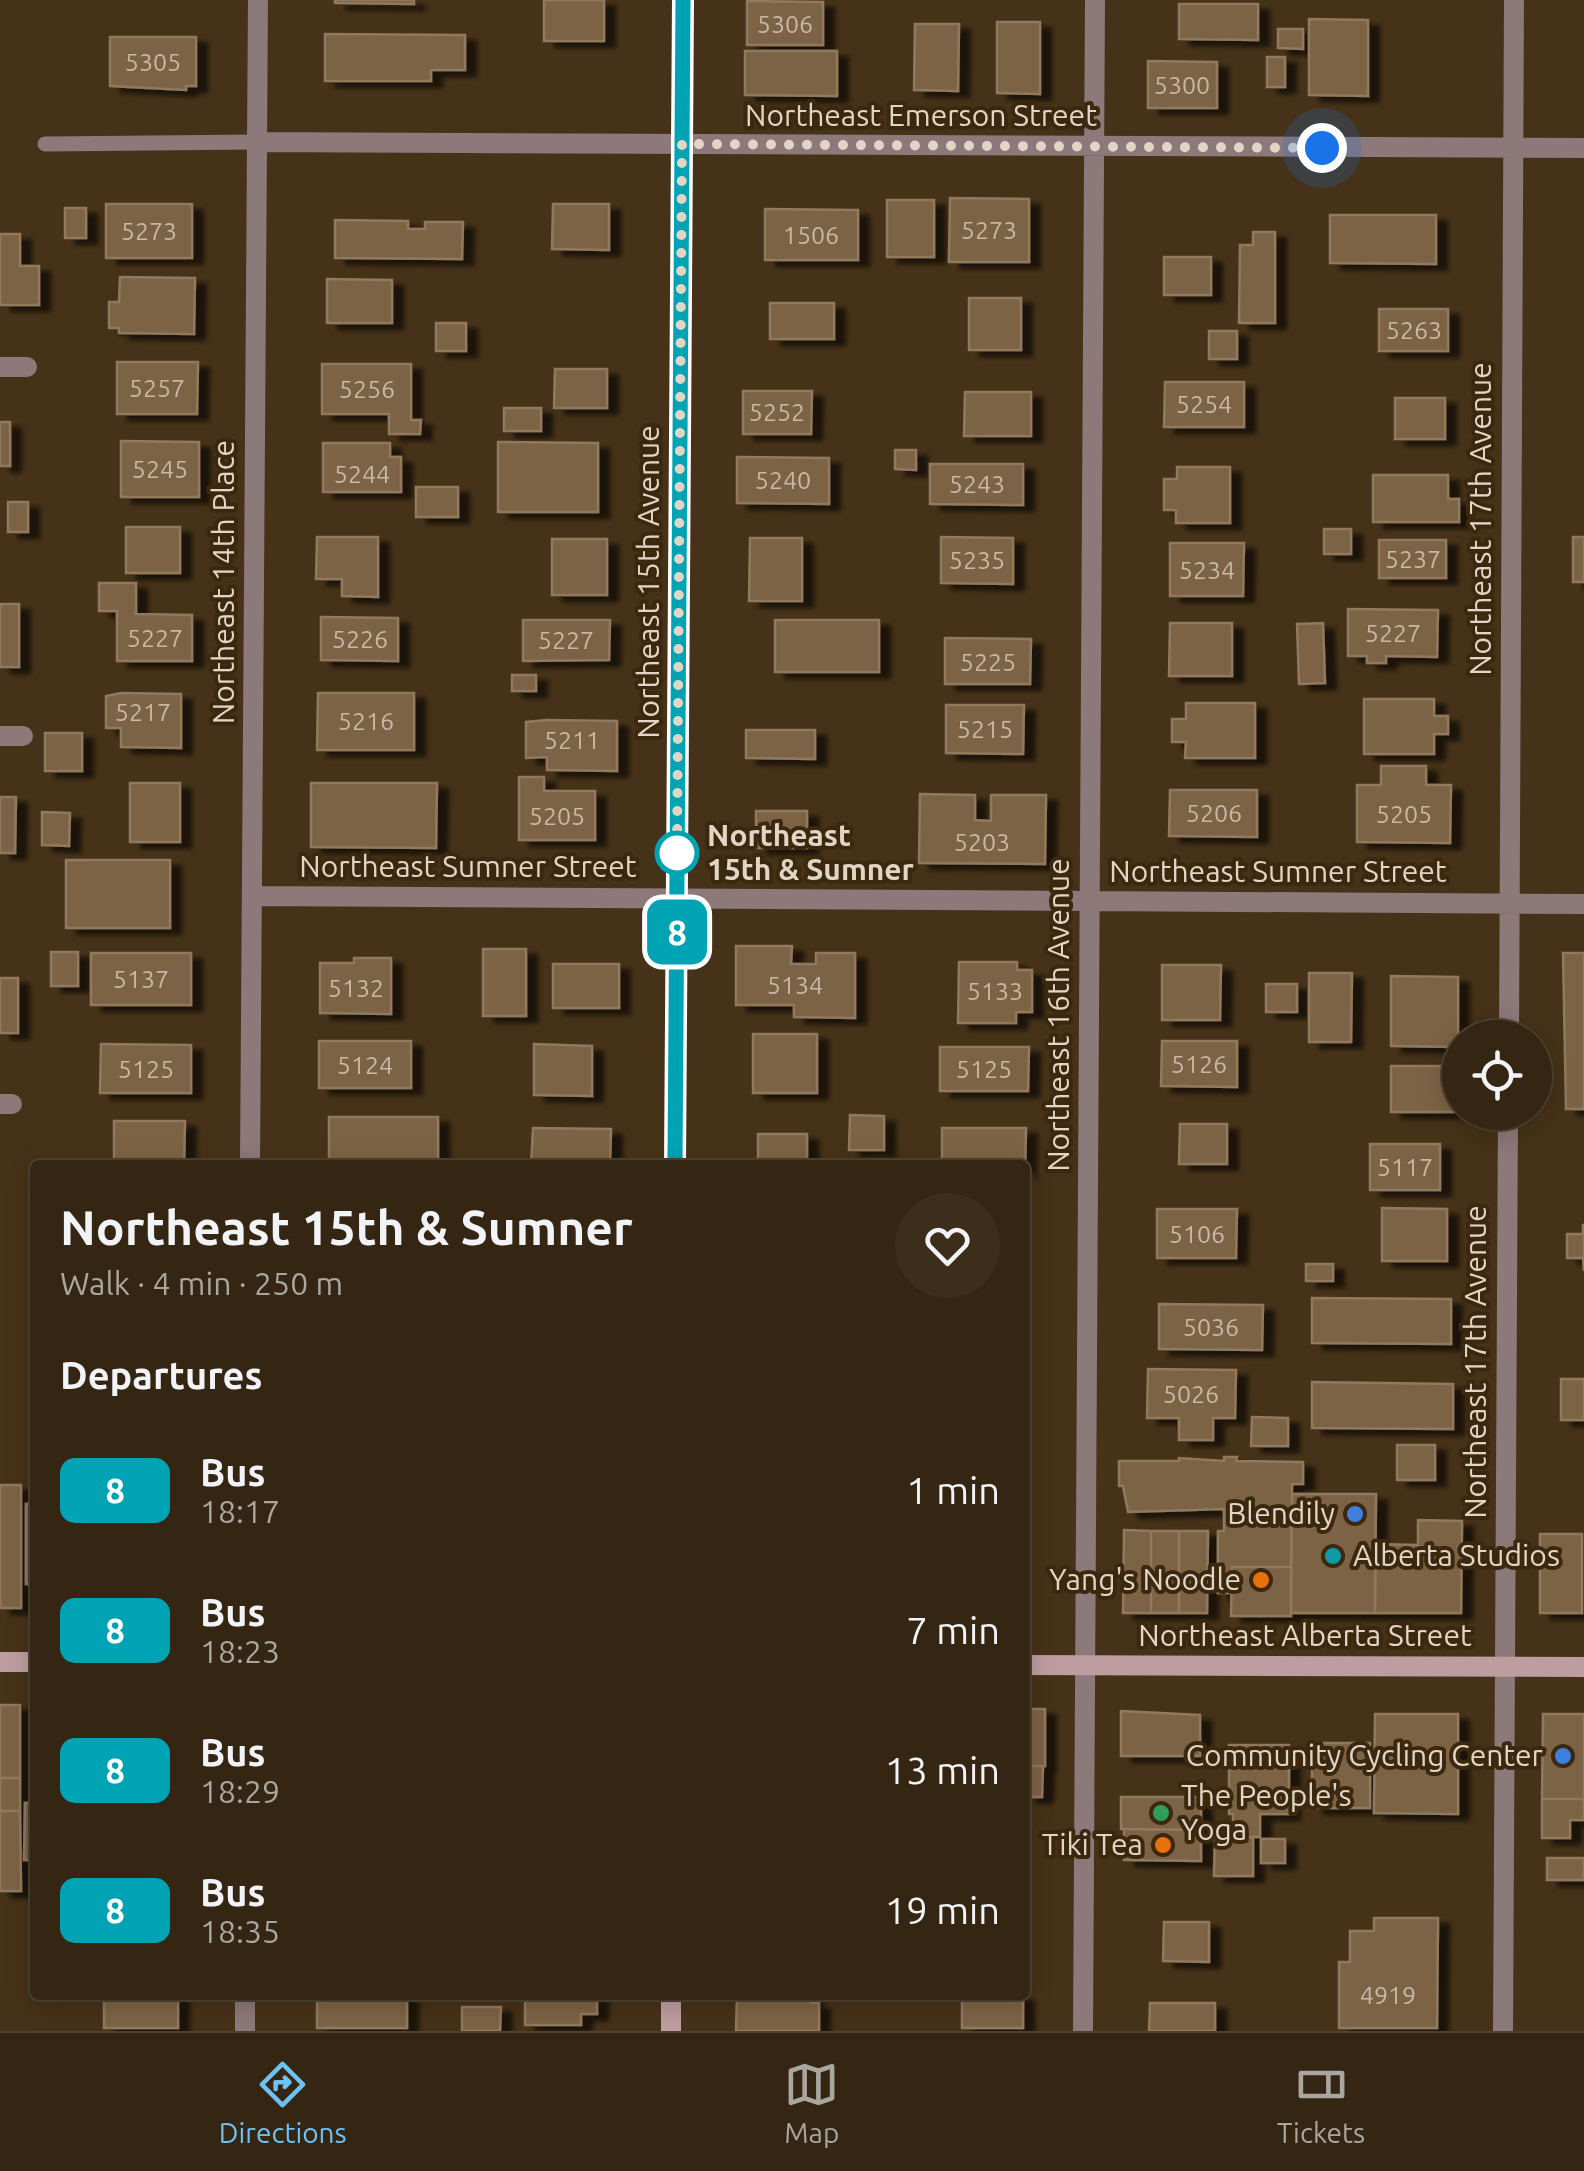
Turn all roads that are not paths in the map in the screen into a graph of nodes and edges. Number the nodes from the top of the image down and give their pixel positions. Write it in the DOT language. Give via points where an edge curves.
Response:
graph roads {
  1 [pos="258,0"];
  2 [pos="683,0"];
  3 [pos="1094,0"];
  4 [pos="1514,0"];
  5 [pos="257,142"];
  6 [pos="45,144"];
  7 [pos="682,144"];
  8 [pos="1094,147"];
  9 [pos="1513,148"];
  10 [pos="1584,148"];
  11 [pos="0,367"];
  12 [pos="27,367"];
  13 [pos="0,736"];
  14 [pos="23,736"];
  15 [pos="252,896"];
  16 [pos="677,899"];
  17 [pos="1090,902"];
  18 [pos="1510,903"];
  19 [pos="1584,904"];
  20 [pos="1508,1020"];
  21 [pos="1508,1130"];
  22 [pos="250,1160"];
  23 [pos="675,1160"];
  24 [pos="0,1662"];
  25 [pos="30,1662"];
  26 [pos="1030,1665"];
  27 [pos="1084,1665"];
  28 [pos="1504,1667"];
  29 [pos="1584,1668"];
  30 [pos="246,2000"];
  31 [pos="671,2000"];
  32 [pos="245,2031"];
  33 [pos="670,2031"];
  34 [pos="1082,2031"];
  35 [pos="1503,2031"];
  1 -- 5 [label="street, Northeast 14th Place"];
  2 -- 7 [label="street, Northeast 15th Avenue"];
  3 -- 8 [label="street, Northeast 16th Avenue"];
  4 -- 9 [label="street, Northeast 17th Avenue"];
  5 -- 6 [label="lane"];
  5 -- 7 [label="street, Northeast Emerson Street"];
  5 -- 15 [label="street, Northeast 14th Place"];
  7 -- 8 [label="street, Northeast Emerson Street"];
  7 -- 16 [label="street, Northeast 15th Avenue"];
  8 -- 9 [label="street, Northeast Emerson Street"];
  8 -- 17 [label="street, Northeast 16th Avenue"];
  9 -- 10 [label="street, Northeast Emerson Street"];
  9 -- 18 [label="street, Northeast 17th Avenue"];
  11 -- 12 [label="street"];
  13 -- 14 [label="street"];
  15 -- 16 [label="street, Northeast Sumner Street"];
  15 -- 22 [label="street, Northeast 14th Place"];
  16 -- 17 [label="street, Northeast Sumner Street"];
  16 -- 23 [label="street, Northeast 15th Avenue"];
  17 -- 18 [label="street, Northeast Sumner Street"];
  17 -- 27 [label="street, Northeast 16th Avenue"];
  18 -- 19 [label="street, Northeast Sumner Street"];
  18 -- 20 [label="street, Northeast 17th Avenue"];
  21 -- 28 [label="street, Northeast 17th Avenue"];
  24 -- 25 [label="street"];
  26 -- 27 [label="street, Northeast Alberta Street"];
  27 -- 28 [label="street, Northeast Alberta Street"];
  27 -- 34 [label="street, Northeast 16th Avenue"];
  28 -- 29 [label="street, Northeast Alberta Street"];
  28 -- 35 [label="street, Northeast 17th Avenue"];
  30 -- 32 [label="street"];
  31 -- 33 [label="street"];
}
